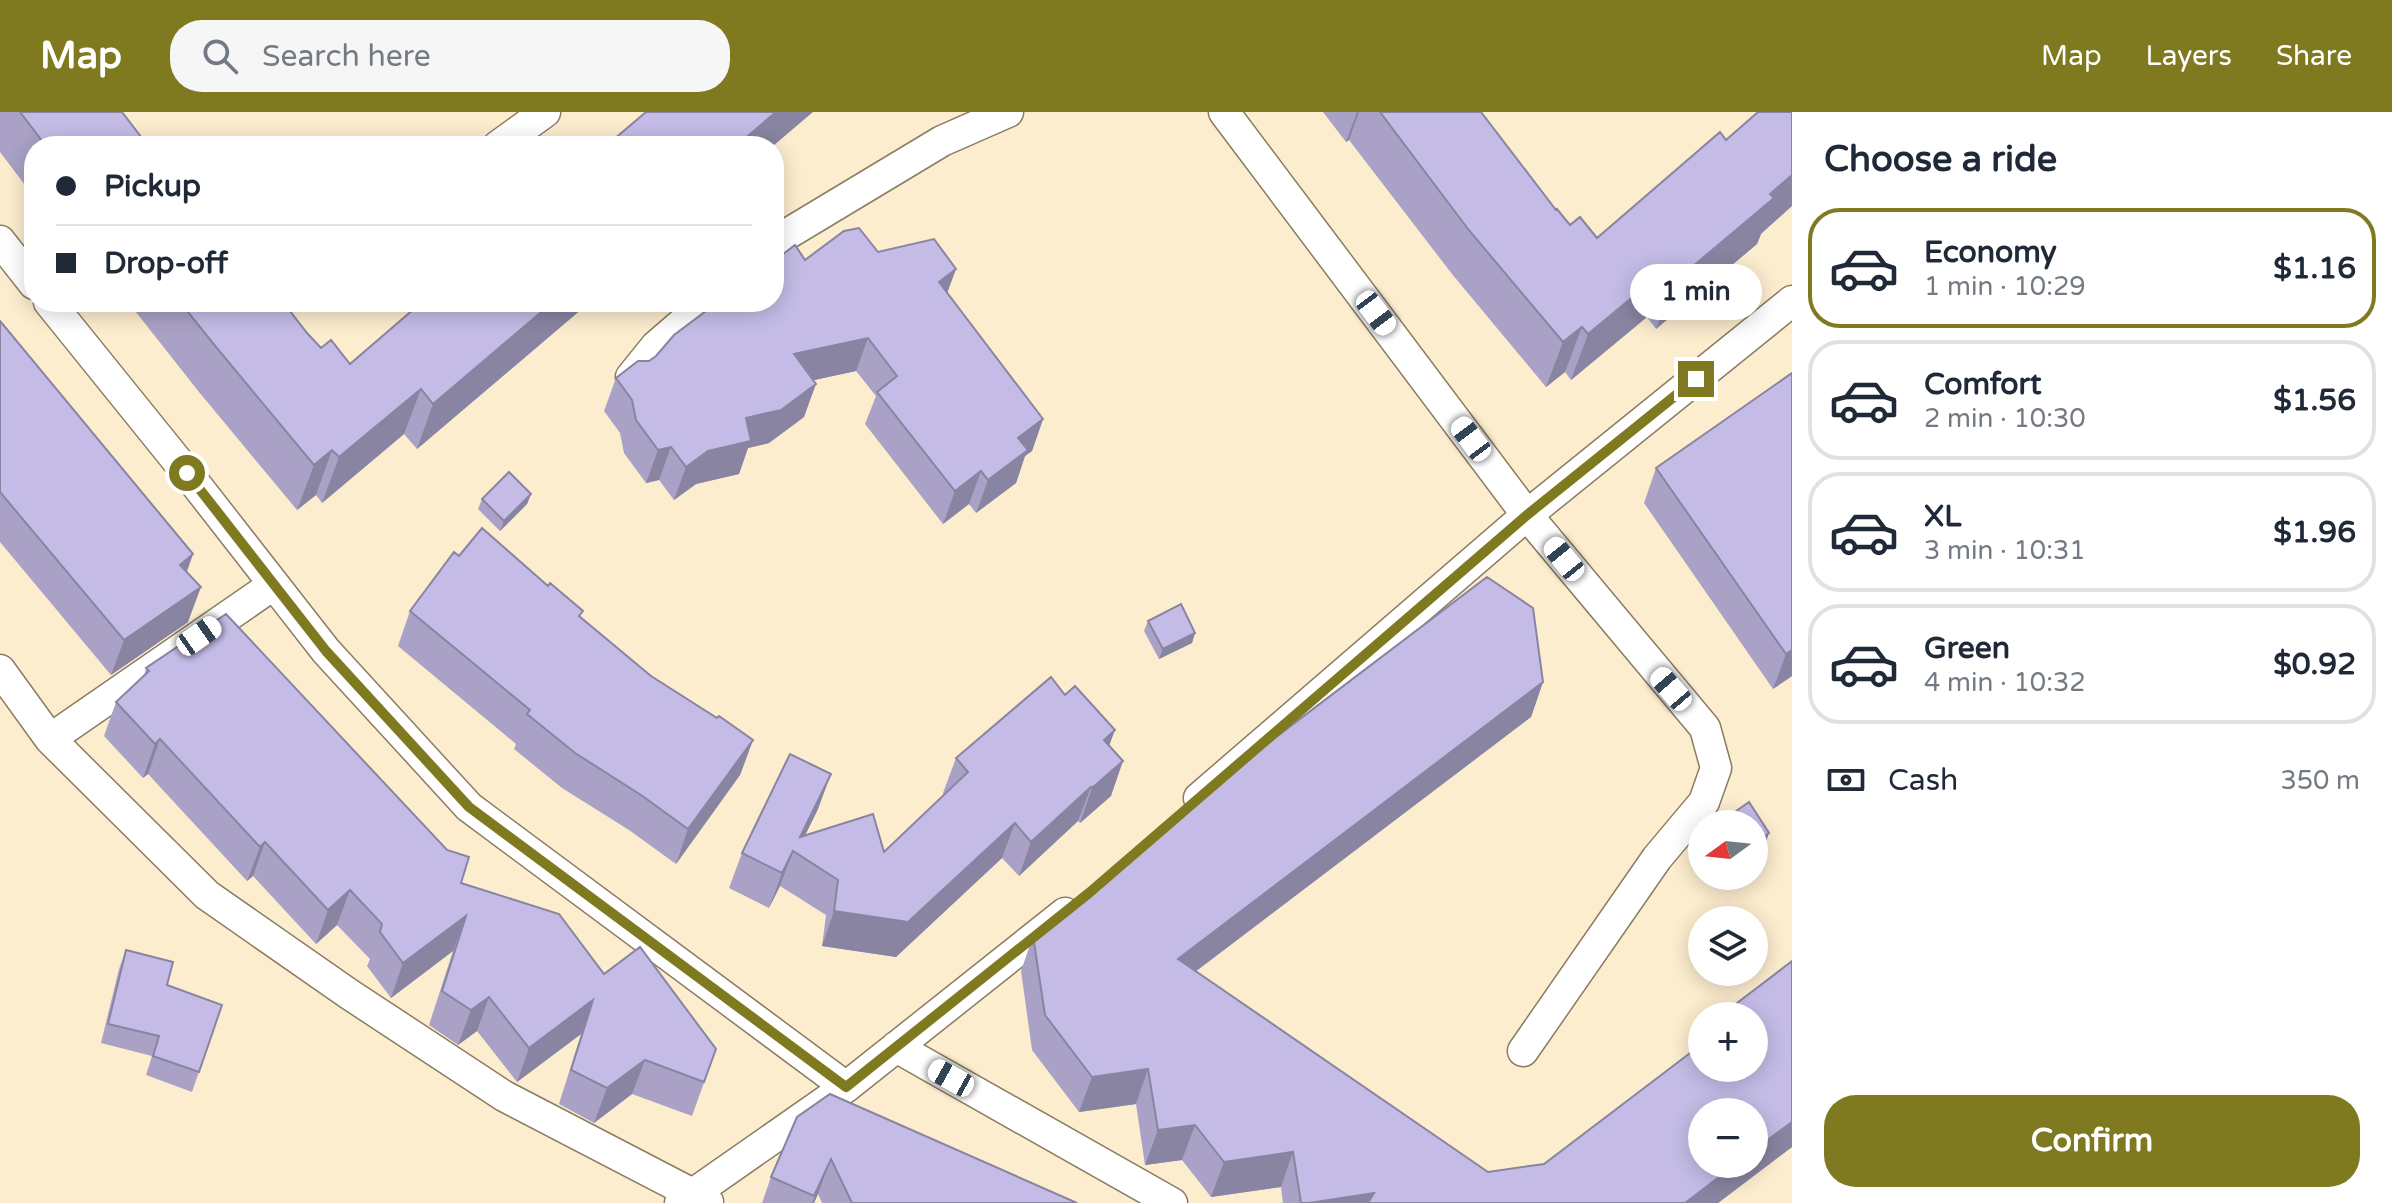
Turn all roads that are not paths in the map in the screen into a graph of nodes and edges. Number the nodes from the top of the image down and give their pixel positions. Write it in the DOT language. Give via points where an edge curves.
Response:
graph roads {
  1 [pos="545,112"];
  2 [pos="1008,112"];
  3 [pos="1224,112"];
  4 [pos="512,136"];
  5 [pos="784,238"];
  6 [pos="0,241"];
  7 [pos="24,271"];
  8 [pos="1792,301"];
  9 [pos="57,312"];
  10 [pos="695,312"];
  11 [pos="631,377"];
  12 [pos="1527,515"];
  13 [pos="273,585"];
  14 [pos="0,670"];
  15 [pos="50,739"];
  16 [pos="1183,812"];
  17 [pos="1089,893"];
  18 [pos="896,1047"];
  19 [pos="1523,1051"];
  20 [pos="846,1087"];
  21 [pos="694,1200"];
  22 [pos="1172,1203"];
  1 -- 4 [label="street"];
  2 -- 5 [label="street" via="942,141"];
  3 -- 12 [label="street"];
  6 -- 7 [label="street"];
  8 -- 12 [label="street"];
  9 -- 13 [label="street"];
  10 -- 11 [label="street" via="656,346"];
  12 -- 16 [label="street"];
  12 -- 19 [label="street" via="1705,728 1716,768 1704,802 1657,858"];
  13 -- 15 [label="street"];
  13 -- 20 [label="street" via="469,807"];
  14 -- 15 [label="street"];
  15 -- 21 [label="street" via="207,895 504,1096"];
  17 -- 18 [label="street"];
  18 -- 20 [label="street"];
  18 -- 22 [label="street"];
  20 -- 21 [label="street"];
}
